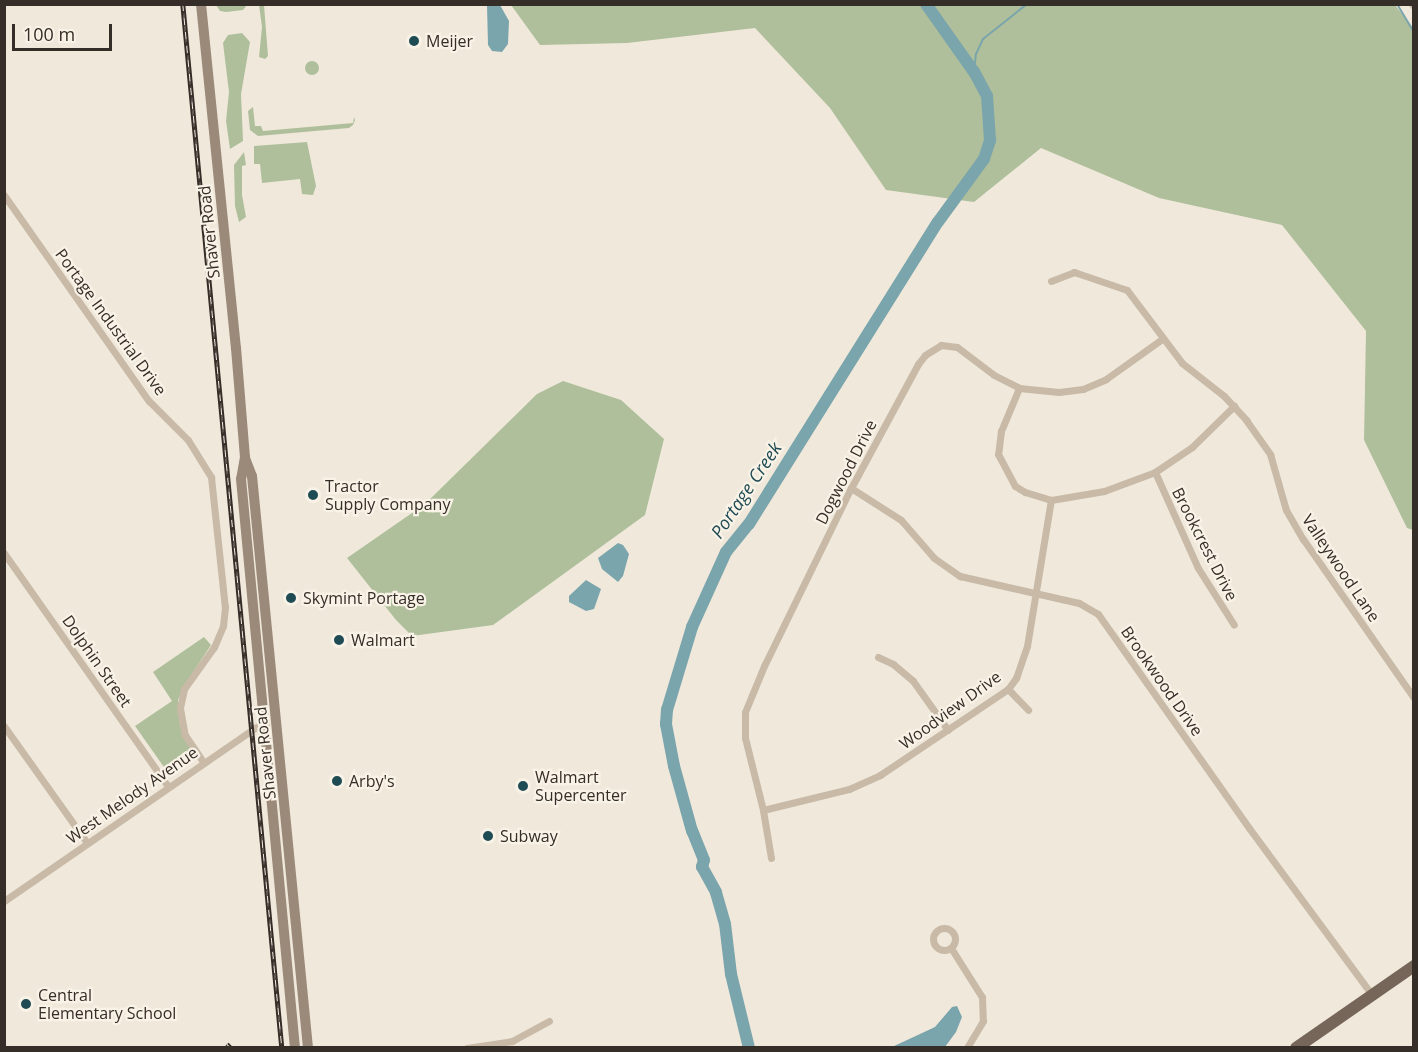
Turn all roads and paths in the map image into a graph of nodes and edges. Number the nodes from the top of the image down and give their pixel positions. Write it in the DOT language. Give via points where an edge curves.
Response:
graph roads {
  1 [pos="201,4"];
  2 [pos="4,195"];
  3 [pos="1052,281"];
  4 [pos="1162,339"];
  5 [pos="1019,388"];
  6 [pos="1234,406"];
  7 [pos="245,457"];
  8 [pos="1155,472"];
  9 [pos="851,488"];
  10 [pos="1051,500"];
  11 [pos="4,553"];
  12 [pos="1038,592"];
  13 [pos="1234,625"];
  14 [pos="878,657"];
  15 [pos="1008,689"];
  16 [pos="1413,698"];
  17 [pos="1028,710"];
  18 [pos="276,713"];
  19 [pos="264,721"];
  20 [pos="4,726"];
  21 [pos="948,730"];
  22 [pos="203,762"];
  23 [pos="168,786"];
  24 [pos="763,810"];
  25 [pos="87,843"];
  26 [pos="771,858"];
  27 [pos="4,901"];
  28 [pos="951,948"];
  29 [pos="1413,966"];
  30 [pos="1372,994"];
  31 [pos="549,1021"];
  32 [pos="1313,1043"];
  33 [pos="295,1047"];
  34 [pos="308,1047"];
  35 [pos="467,1047"];
  36 [pos="967,1047"];
  37 [pos="1296,1047"];
  1 -- 7 [label="main road, Shaver Road"];
  2 -- 22 [label="street, Portage Industrial Drive" via="149,401 188,440 211,477 225,607 223,626 214,647 184,689 180,708 185,735"];
  3 -- 4 [label="street, Valleywood Lane" via="1074,272 1121,286"];
  4 -- 5 [label="street, Dogwood Drive" via="1106,379 1083,389 1048,392"];
  4 -- 6 [label="street, Valleywood Lane" via="1182,363"];
  5 -- 9 [label="street, Dogwood Drive" via="957,347 941,345 932,349 913,371"];
  5 -- 10 [label="street" via="1001,431 998,454 1015,486"];
  6 -- 8 [label="street" via="1192,447"];
  6 -- 16 [label="street, Valleywood Lane" via="1270,454 1287,510 1303,539"];
  7 -- 18 [label="main road, Shaver Road" via="252,476"];
  7 -- 19 [label="main road, Shaver Road" via="241,479"];
  8 -- 10 [label="street" via="1123,486"];
  8 -- 13 [label="street, Brookcrest Drive" via="1198,568"];
  9 -- 12 [label="street, Brookwood Drive" via="901,520 934,558 960,576"];
  9 -- 24 [label="street, Dogwood Drive" via="745,712 745,738"];
  10 -- 12 [label="street, Woodview Drive"];
  11 -- 23 [label="street, Dolphin Street"];
  12 -- 15 [label="street, Woodview Drive" via="1024,658"];
  12 -- 30 [label="street, Brookwood Drive" via="1080,603 1104,621 1249,828"];
  14 -- 21 [label="street" via="913,681"];
  15 -- 17 [label="street"];
  15 -- 21 [label="street, Woodview Drive"];
  18 -- 19 [label="street, West Melody Avenue"];
  18 -- 34 [label="main road, Shaver Road"];
  19 -- 22 [label="street, West Melody Avenue"];
  19 -- 33 [label="main road, Shaver Road"];
  20 -- 25 [label="street"];
  21 -- 24 [label="street, Woodview Drive" via="866,782"];
  22 -- 23 [label="street, West Melody Avenue"];
  23 -- 25 [label="street, West Melody Avenue"];
  24 -- 26 [label="street, Dogwood Drive"];
  25 -- 27 [label="street, West Melody Avenue"];
  28 -- 36 [label="street" via="982,997 983,1021"];
  29 -- 30 [label="main road"];
  30 -- 32 [label="main road"];
  31 -- 35 [label="street" via="512,1041"];
  32 -- 37 [label="main road"];
}
